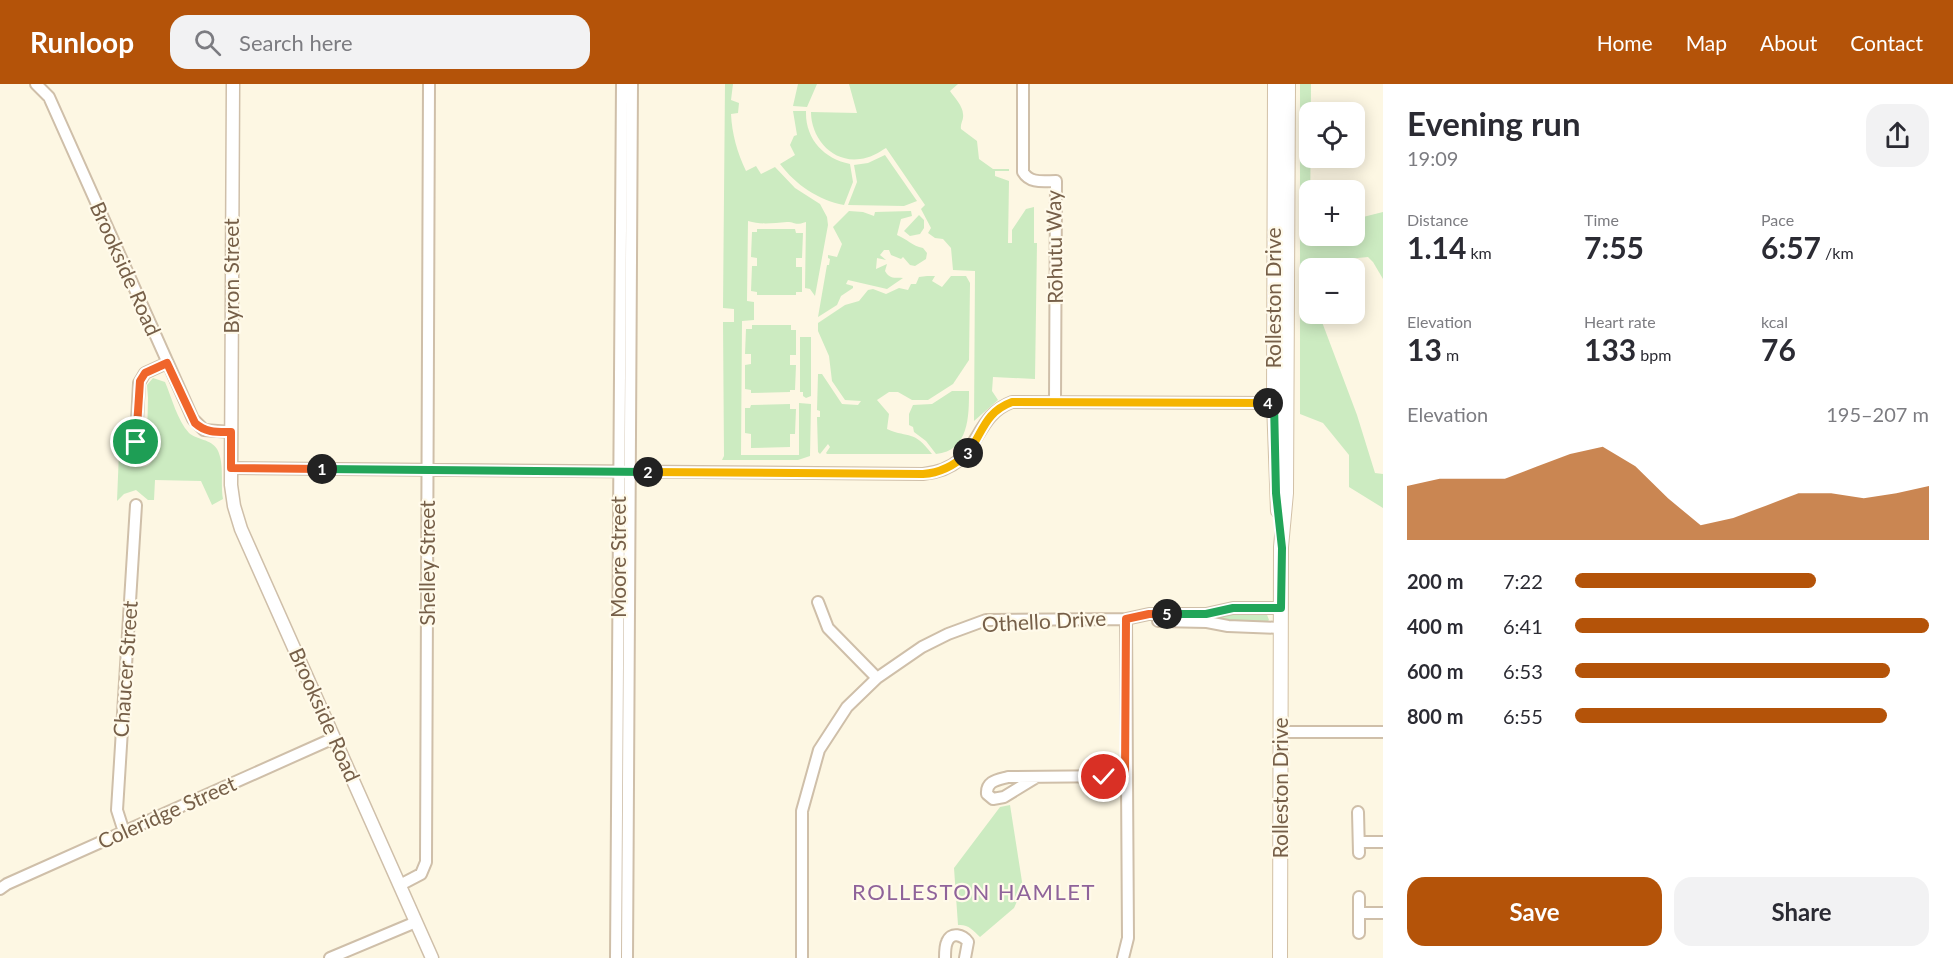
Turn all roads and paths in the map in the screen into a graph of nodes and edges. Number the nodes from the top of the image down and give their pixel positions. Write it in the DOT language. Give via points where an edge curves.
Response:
graph roads {
  1 [pos="36,84"];
  2 [pos="233,84"];
  3 [pos="429,84"];
  4 [pos="621,84"];
  5 [pos="632,84"];
  6 [pos="1023,84"];
  7 [pos="1275,84"];
  8 [pos="1288,84"];
  9 [pos="167,363"];
  10 [pos="1055,401"];
  11 [pos="1280,403"];
  12 [pos="231,432"];
  13 [pos="141,453"];
  14 [pos="231,468"];
  15 [pos="428,470"];
  16 [pos="625,471"];
  17 [pos="136,505"];
  18 [pos="818,602"];
  19 [pos="1281,608"];
  20 [pos="1130,618"];
  21 [pos="1281,628"];
  22 [pos="877,678"];
  23 [pos="1281,732"];
  24 [pos="1383,732"];
  25 [pos="334,738"];
  26 [pos="1125,776"];
  27 [pos="1035,778"];
  28 [pos="1358,812"];
  29 [pos="124,832"];
  30 [pos="1359,842"];
  31 [pos="1383,842"];
  32 [pos="1359,853"];
  33 [pos="400,885"];
  34 [pos="0,889"];
  35 [pos="1359,897"];
  36 [pos="1359,913"];
  37 [pos="1383,913"];
  38 [pos="416,922"];
  39 [pos="1359,933"];
  40 [pos="330,958"];
  41 [pos="432,958"];
  42 [pos="616,958"];
  43 [pos="627,958"];
  44 [pos="802,958"];
  45 [pos="945,958"];
  46 [pos="964,958"];
  47 [pos="1123,958"];
  48 [pos="1280,958"];
  1 -- 9 [label="street, Brookside Road" via="49,97"];
  2 -- 12 [label="street, Byron Street"];
  3 -- 15 [label="street, Shelley Street"];
  4 -- 16 [label="street, Moore Street"];
  5 -- 16 [label="street, Moore Street"];
  6 -- 10 [label="street, Rōhutu Way" via="1023,172 1033,181 1056,177"];
  7 -- 11 [label="main road, Rolleston Drive"];
  8 -- 11 [label="main road, Rolleston Drive"];
  9 -- 12 [label="street, Brookside Road" via="195,423 208,431"];
  9 -- 13 [label="street" via="145,373 139,383 136,440"];
  10 -- 11 [label="street"];
  10 -- 16 [label="street" via="1003,405 990,416 966,454 931,474"];
  11 -- 19 [label="main road, Rolleston Drive" via="1276,493"];
  12 -- 14 [label="street, Byron Street"];
  14 -- 15 [label="street"];
  14 -- 25 [label="street, Brookside Road" via="238,521"];
  15 -- 16 [label="street"];
  15 -- 33 [label="street, Shelley Street" via="426,862 421,874"];
  16 -- 42 [label="street, Moore Street"];
  16 -- 43 [label="street, Moore Street"];
  17 -- 29 [label="street, Chaucer Street" via="117,810"];
  18 -- 22 [label="street" via="828,628"];
  19 -- 20 [label="street, Othello Drive" via="1233,608 1206,614"];
  19 -- 21 [label="main road, Rolleston Drive"];
  20 -- 21 [label="street, Othello Drive"];
  20 -- 22 [label="street, Othello Drive" via="986,620 922,646"];
  20 -- 26 [label="street"];
  21 -- 23 [label="main road, Rolleston Drive"];
  22 -- 44 [label="street, Othello Drive" via="847,707 819,750 806,794 802,812"];
  23 -- 24 [label="street"];
  23 -- 48 [label="main road, Rolleston Drive"];
  25 -- 29 [label="street, Coleridge Street"];
  25 -- 33 [label="street, Brookside Road"];
  26 -- 27 [label="street"];
  26 -- 47 [label="street" via="1128,938"];
  28 -- 30 [label="street"];
  29 -- 34 [label="street, Coleridge Street"];
  30 -- 31 [label="street"];
  30 -- 32 [label="street"];
  33 -- 38 [label="street, Brookside Road"];
  35 -- 36 [label="street"];
  36 -- 37 [label="street"];
  36 -- 39 [label="street"];
  38 -- 40 [label="street"];
  38 -- 41 [label="street, Brookside Road"];
  45 -- 46 [label="street" via="948,940 957,935 968,942"];
}
